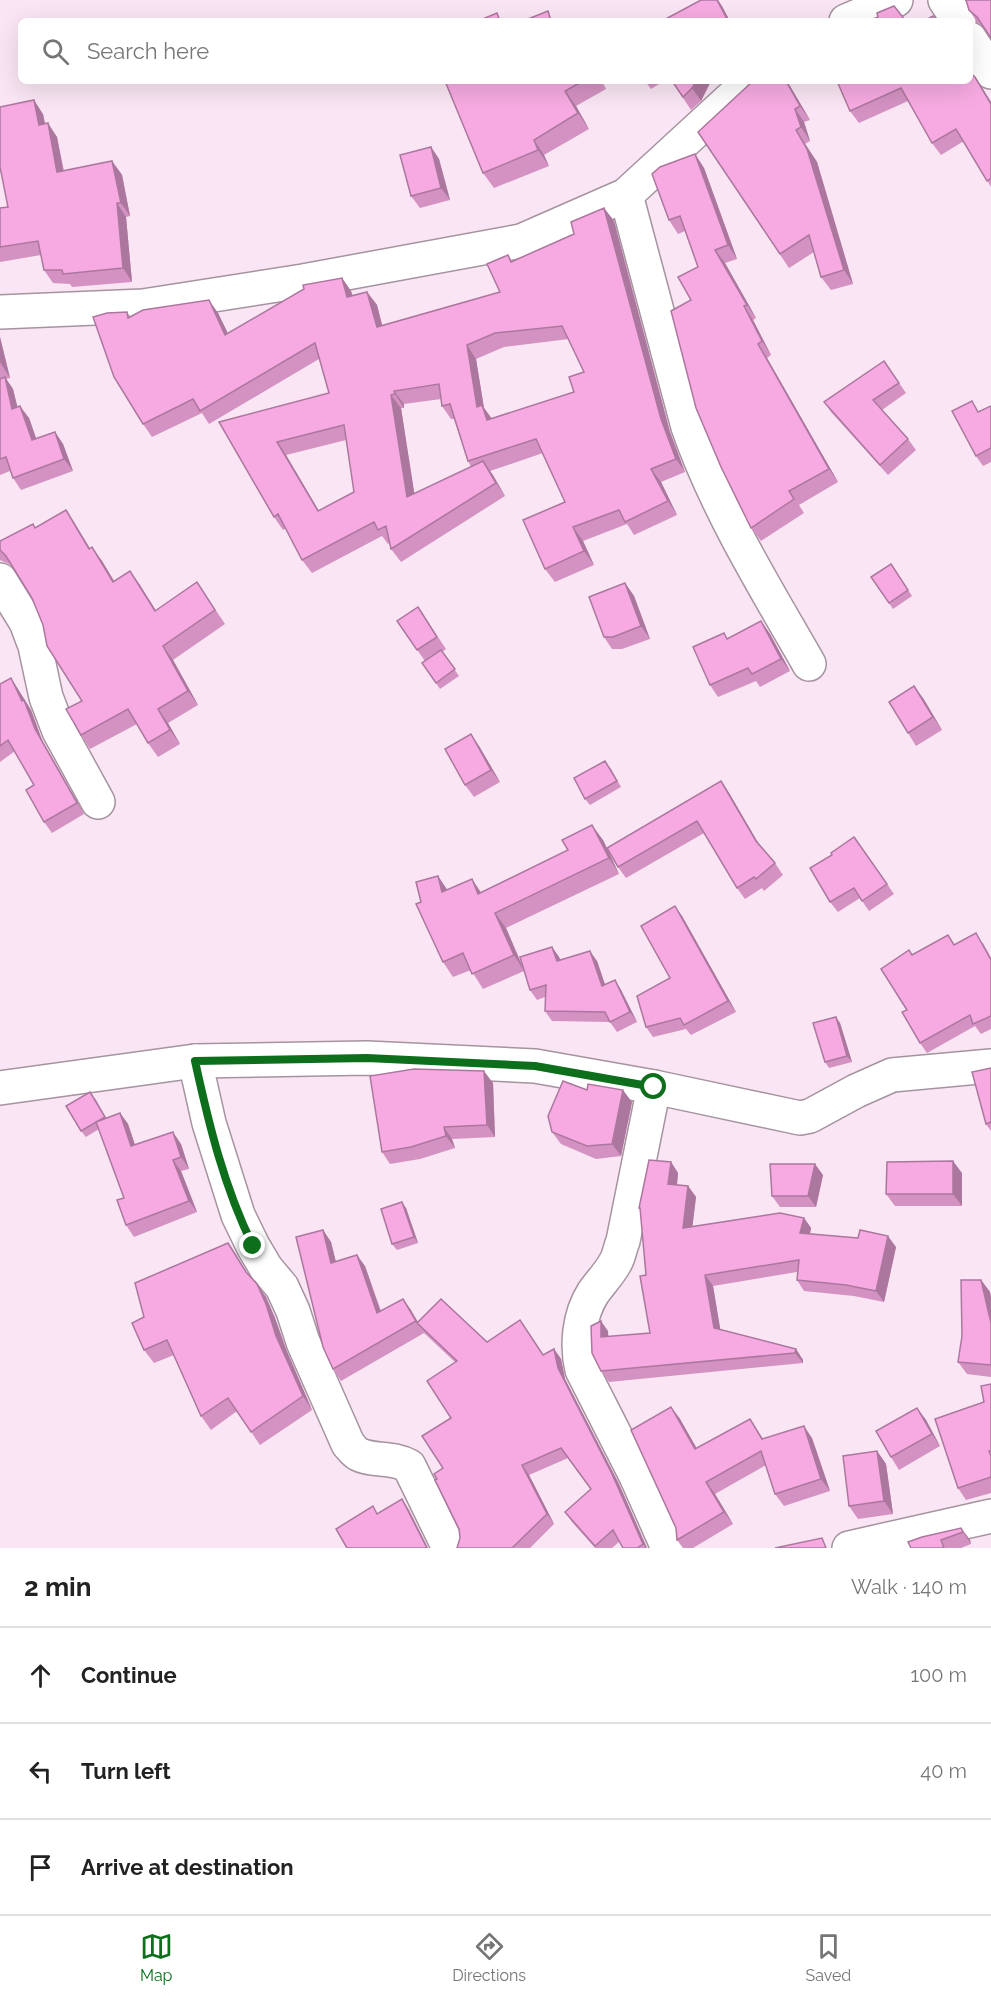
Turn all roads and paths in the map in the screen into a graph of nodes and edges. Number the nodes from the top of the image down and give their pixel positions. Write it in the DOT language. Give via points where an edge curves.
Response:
graph roads {
  1 [pos="896,0"];
  2 [pos="945,0"];
  3 [pos="853,18"];
  4 [pos="957,18"];
  5 [pos="973,44"];
  6 [pos="991,72"];
  7 [pos="747,84"];
  8 [pos="626,195"];
  9 [pos="0,312"];
  10 [pos="0,580"];
  11 [pos="809,664"];
  12 [pos="98,802"];
  13 [pos="195,1061"];
  14 [pos="991,1066"];
  15 [pos="654,1087"];
  16 [pos="0,1088"];
  17 [pos="991,1516"];
  18 [pos="449,1548"];
  19 [pos="668,1548"];
  20 [pos="849,1548"];
  1 -- 3 [label="street"];
  2 -- 4 [label="street"];
  5 -- 6 [label="street"];
  7 -- 8 [label="street"];
  8 -- 9 [label="street" via="521,241 143,306"];
  8 -- 11 [label="street" via="701,465"];
  10 -- 12 [label="street" via="26,622 59,731"];
  13 -- 15 [label="street" via="367,1058 535,1066"];
  13 -- 16 [label="street"];
  13 -- 18 [label="street" via="209,1123 238,1215 257,1253 282,1287 348,1444 357,1454 398,1460 409,1466"];
  14 -- 15 [label="street" via="892,1076 800,1118"];
  15 -- 19 [label="street" via="623,1241 615,1262 586,1306 578,1353 582,1370"];
  17 -- 20 [label="street"];
}
